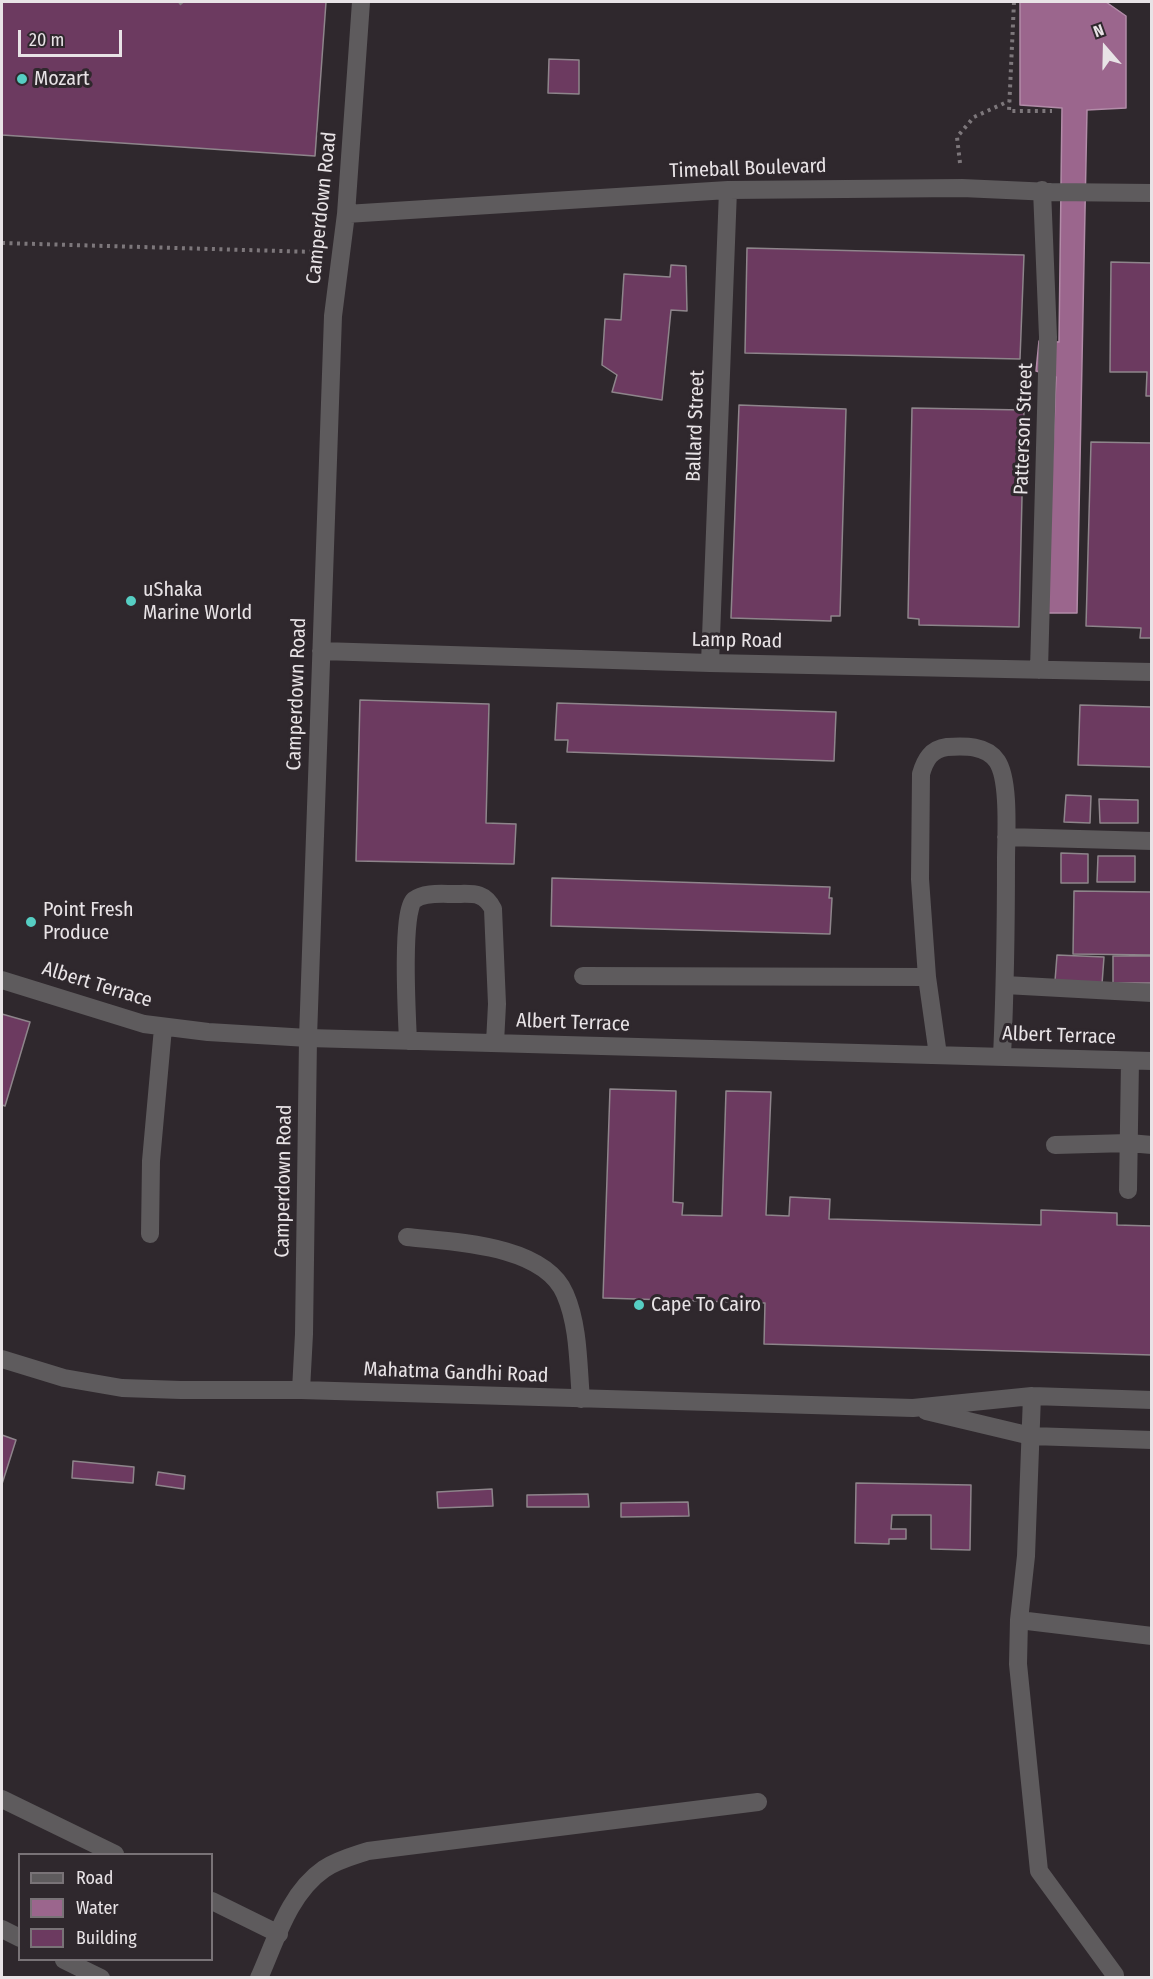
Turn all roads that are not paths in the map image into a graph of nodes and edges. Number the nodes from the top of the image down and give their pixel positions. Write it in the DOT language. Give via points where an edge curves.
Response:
graph roads {
  1 [pos="361,2"];
  2 [pos="728,190"];
  3 [pos="1047,191"];
  4 [pos="1152,193"];
  5 [pos="346,214"];
  6 [pos="321,651"];
  7 [pos="710,663"];
  8 [pos="1039,669"];
  9 [pos="1152,672"];
  10 [pos="1006,837"];
  11 [pos="1152,841"];
  12 [pos="583,976"];
  13 [pos="927,977"];
  14 [pos="2,980"];
  15 [pos="1005,985"];
  16 [pos="1152,993"];
  17 [pos="163,1028"];
  18 [pos="308,1038"];
  19 [pos="408,1041"];
  20 [pos="495,1043"];
  21 [pos="938,1055"];
  22 [pos="1002,1057"];
  23 [pos="1130,1060"];
  24 [pos="1152,1061"];
  25 [pos="1129,1143"];
  26 [pos="1055,1145"];
  27 [pos="1152,1145"];
  28 [pos="1128,1190"];
  29 [pos="150,1234"];
  30 [pos="407,1237"];
  31 [pos="2,1359"];
  32 [pos="301,1390"];
  33 [pos="1032,1396"];
  34 [pos="581,1399"];
  35 [pos="1152,1400"];
  36 [pos="913,1408"];
  37 [pos="1031,1437"];
  38 [pos="1152,1440"];
  39 [pos="1019,1620"];
  40 [pos="1152,1636"];
  41 [pos="2,1799"];
  42 [pos="758,1802"];
  43 [pos="113,1853"];
  44 [pos="213,1901"];
  45 [pos="2,1929"];
  46 [pos="279,1934"];
  47 [pos="18,1937"];
  48 [pos="68,1961"];
  49 [pos="1115,1975"];
  50 [pos="101,1977"];
  51 [pos="259,1977"];
  1 -- 5 [label="street, Camperdown Road"];
  2 -- 3 [label="street, Timeball Boulevard"];
  2 -- 5 [label="street, Timeball Boulevard"];
  2 -- 7 [label="street, Ballard Street"];
  3 -- 4 [label="street, Timeball Boulevard"];
  3 -- 8 [label="street, Patterson Street" via="1048,378"];
  5 -- 6 [label="street, Camperdown Road" via="333,316"];
  6 -- 7 [label="street, Lamp Road"];
  6 -- 18 [label="street, Camperdown Road"];
  7 -- 8 [label="street, Lamp Road"];
  8 -- 9 [label="street, Lamp Road"];
  10 -- 11 [label="street"];
  10 -- 13 [label="street" via="1003,772 997,761 978,748 958,746 932,753 924,761 921,774 921,879"];
  10 -- 15 [label="street"];
  12 -- 13 [label="street"];
  13 -- 21 [label="street"];
  14 -- 17 [label="street, Albert Terrace"];
  15 -- 16 [label="street"];
  15 -- 22 [label="street"];
  17 -- 18 [label="street, Albert Terrace"];
  17 -- 29 [label="street" via="151,1161"];
  18 -- 19 [label="street, Albert Terrace"];
  18 -- 32 [label="street, Camperdown Road"];
  19 -- 20 [label="street, Albert Terrace"];
  19 -- 20 [label="street" via="409,908 422,896 470,894 481,895 493,909"];
  20 -- 21 [label="street, Albert Terrace"];
  21 -- 22 [label="street, Albert Terrace"];
  22 -- 23 [label="street, Albert Terrace"];
  23 -- 24 [label="street, Albert Terrace"];
  23 -- 25 [label="street"];
  25 -- 26 [label="street"];
  25 -- 27 [label="street"];
  25 -- 28 [label="street"];
  30 -- 34 [label="street" via="479,1245 520,1256 552,1276 565,1292 574,1322"];
  31 -- 32 [label="street, Mahatma Gandhi Road" via="64,1378 122,1388"];
  32 -- 34 [label="street, Mahatma Gandhi Road"];
  33 -- 35 [label="street, Mahatma Gandhi Road"];
  33 -- 36 [label="street, Mahatma Gandhi Road"];
  33 -- 37 [label="street"];
  34 -- 36 [label="street, Mahatma Gandhi Road"];
  36 -- 37 [label="street, Mahatma Gandhi Road"];
  37 -- 38 [label="street, Mahatma Gandhi Road"];
  37 -- 39 [label="street"];
  39 -- 40 [label="street"];
  39 -- 49 [label="street" via="1018,1664 1039,1871"];
  41 -- 43 [label="street"];
  42 -- 46 [label="street" via="368,1851 325,1868 307,1883"];
  44 -- 46 [label="street"];
  45 -- 47 [label="street"];
  46 -- 51 [label="street"];
  48 -- 50 [label="street"];
}
